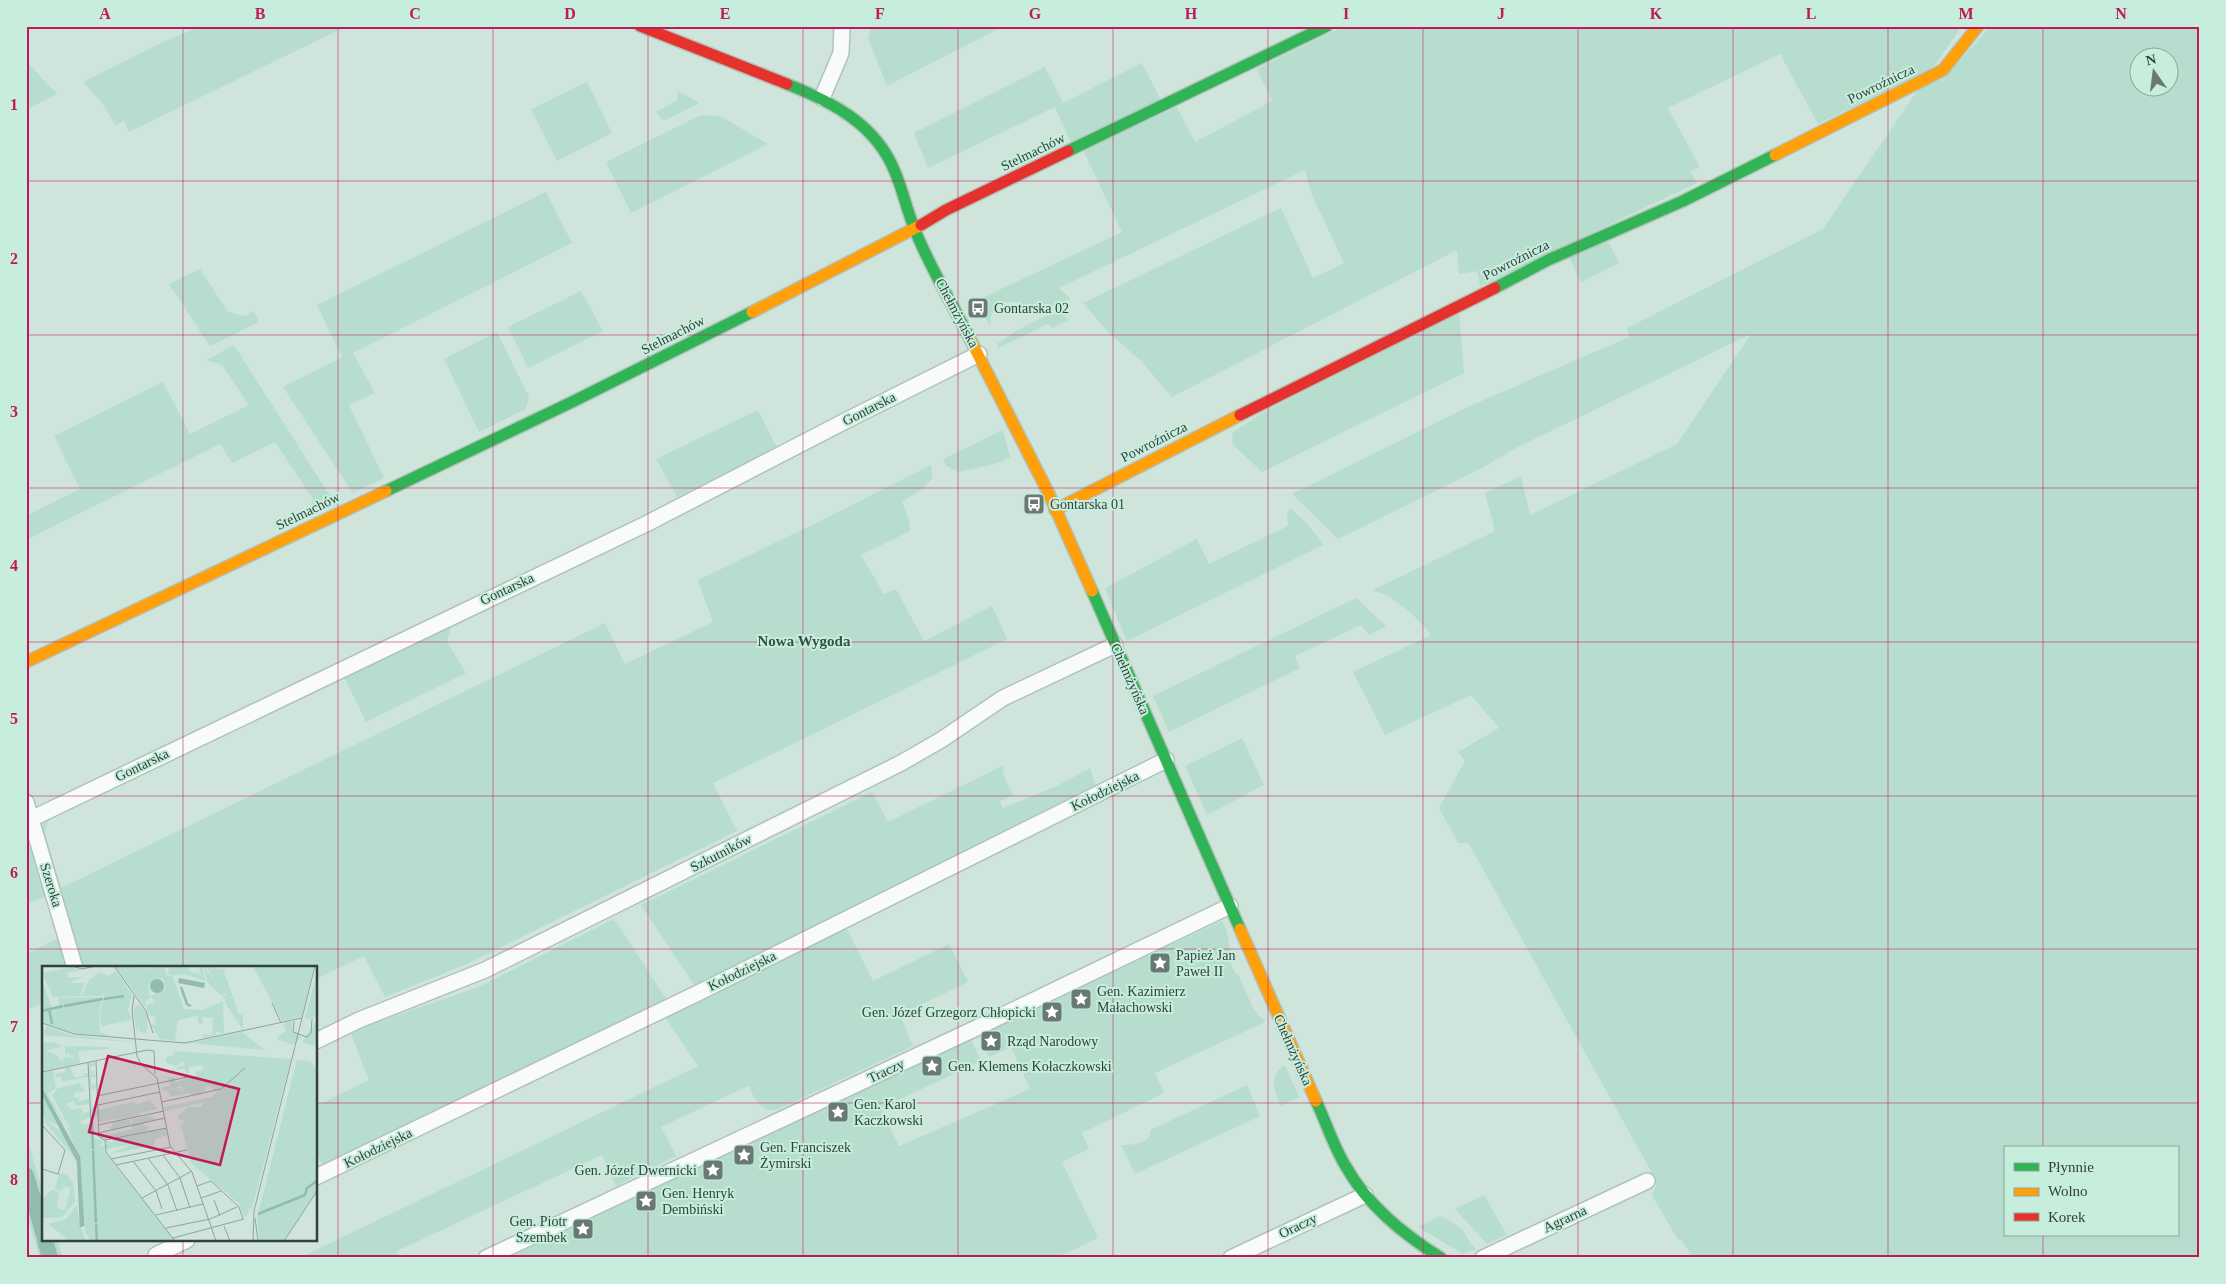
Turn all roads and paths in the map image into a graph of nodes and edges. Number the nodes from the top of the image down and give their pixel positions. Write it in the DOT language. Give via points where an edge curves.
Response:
graph roads {
  1 [pos="640,26"];
  2 [pos="842,26"];
  3 [pos="1327,26"];
  4 [pos="1978,26"];
  5 [pos="822,98"];
  6 [pos="915,230"];
  7 [pos="979,354"];
  8 [pos="1056,510"];
  9 [pos="1115,645"];
  10 [pos="26,662"];
  11 [pos="1166,760"];
  12 [pos="26,802"];
  13 [pos="31,819"];
  14 [pos="1230,906"];
  15 [pos="74,966"];
  16 [pos="318,1039"];
  17 [pos="318,1176"];
  18 [pos="1647,1181"];
  19 [pos="1365,1195"];
  20 [pos="152,1242"];
  21 [pos="182,1242"];
  22 [pos="156,1256"];
  23 [pos="486,1258"];
  24 [pos="1230,1258"];
  25 [pos="1440,1258"];
  26 [pos="1483,1258"];
  1 -- 5 [label="street, Chełmżyńska"];
  2 -- 5 [label="street" via="840,54"];
  3 -- 6 [label="street, Stelmachów" via="946,210"];
  4 -- 8 [label="street, Powroźnicza" via="1943,70 1683,201 1548,260"];
  5 -- 6 [label="street, Chełmżyńska" via="852,115 879,143 895,171"];
  6 -- 7 [label="street, Chełmżyńska"];
  6 -- 10 [label="street, Stelmachów" via="566,406"];
  7 -- 8 [label="street, Chełmżyńska"];
  7 -- 13 [label="street, Gontarska" via="646,524"];
  8 -- 9 [label="street, Chełmżyńska"];
  9 -- 11 [label="street, Chełmżyńska"];
  9 -- 16 [label="street, Szkutników" via="1003,698 901,763 616,906 485,970"];
  11 -- 14 [label="street, Chełmżyńska"];
  11 -- 17 [label="street, Kołodziejska" via="690,997"];
  12 -- 13 [label="street, Szeroka"];
  13 -- 15 [label="street, Szeroka"];
  14 -- 19 [label="street, Chełmżyńska" via="1342,1160"];
  14 -- 23 [label="street, Traczy"];
  18 -- 26 [label="street, Agrarna"];
  19 -- 24 [label="street, Oraczy"];
  19 -- 25 [label="street, Chełmżyńska" via="1402,1233"];
  20 -- 22 [label="street"];
  21 -- 22 [label="street"];
}
